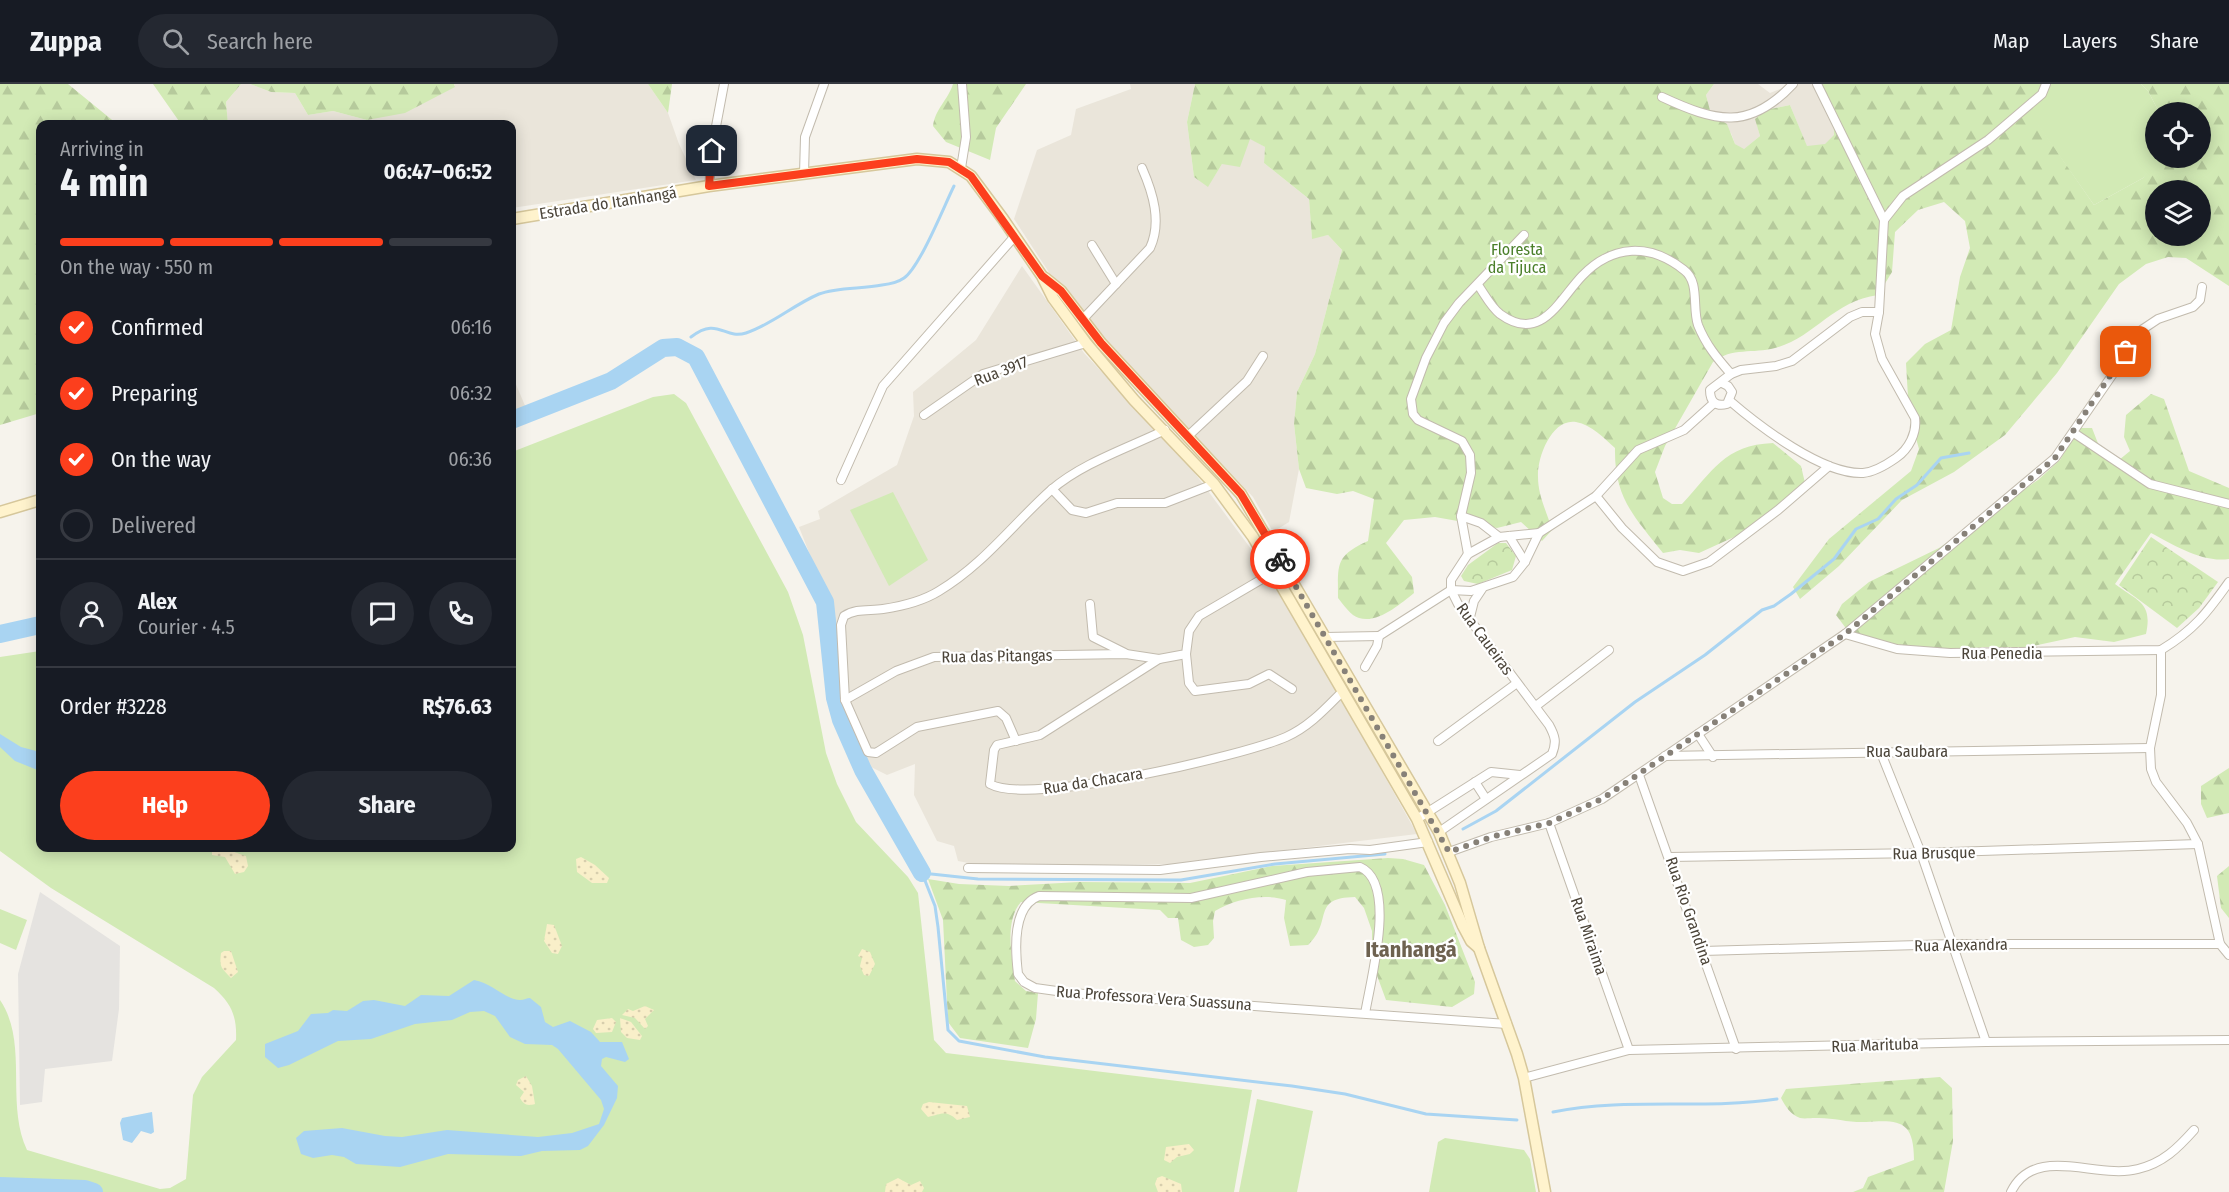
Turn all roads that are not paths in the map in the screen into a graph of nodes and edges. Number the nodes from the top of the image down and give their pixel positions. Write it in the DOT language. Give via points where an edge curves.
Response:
graph roads {
  1 [pos="724,84"];
  2 [pos="824,84"];
  3 [pos="962,84"];
  4 [pos="1793,84"];
  5 [pos="1817,84"];
  6 [pos="2046,84"];
  7 [pos="1662,97"];
  8 [pos="961,168"];
  9 [pos="1142,168"];
  10 [pos="804,174"];
  11 [pos="709,186"];
  12 [pos="516,218"];
  13 [pos="1884,220"];
  14 [pos="1524,235"];
  15 [pos="1015,236"];
  16 [pos="1092,245"];
  17 [pos="1042,276"];
  18 [pos="1116,284"];
  19 [pos="1478,285"];
  20 [pos="2202,287"];
  21 [pos="1879,312"];
  22 [pos="1082,320"];
  23 [pos="1086,343"];
  24 [pos="1263,356"];
  25 [pos="1731,374"];
  26 [pos="1722,383"];
  27 [pos="1730,401"];
  28 [pos="1714,404"];
  29 [pos="924,415"];
  30 [pos="1165,430"];
  31 [pos="2074,433"];
  32 [pos="1187,437"];
  33 [pos="1829,466"];
  34 [pos="841,480"];
  35 [pos="1214,484"];
  36 [pos="1052,489"];
  37 [pos="1596,496"];
  38 [pos="36,501"];
  39 [pos="2229,504"];
  40 [pos="0,512"];
  41 [pos="1461,516"];
  42 [pos="1539,533"];
  43 [pos="1509,536"];
  44 [pos="1499,537"];
  45 [pos="1468,554"];
  46 [pos="1525,562"];
  47 [pos="1274,572"];
  48 [pos="2229,582"];
  49 [pos="1483,588"];
  50 [pos="1451,590"];
  51 [pos="1090,604"];
  52 [pos="1470,617"];
  53 [pos="1845,634"];
  54 [pos="1379,636"];
  55 [pos="1325,637"];
  56 [pos="1609,650"];
  57 [pos="2161,650"];
  58 [pos="1126,654"];
  59 [pos="1186,654"];
  60 [pos="1160,659"];
  61 [pos="1365,667"];
  62 [pos="1517,683"];
  63 [pos="1292,689"];
  64 [pos="1343,691"];
  65 [pos="845,700"];
  66 [pos="1536,706"];
  67 [pos="1698,734"];
  68 [pos="1017,741"];
  69 [pos="1437,741"];
  70 [pos="2150,748"];
  71 [pos="1881,753"];
  72 [pos="1665,756"];
  73 [pos="1713,757"];
  74 [pos="1520,775"];
  75 [pos="1639,775"];
  76 [pos="1475,782"];
  77 [pos="1486,799"];
  78 [pos="1428,813"];
  79 [pos="1417,819"];
  80 [pos="1549,823"];
  81 [pos="1439,832"];
  82 [pos="1428,842"];
  83 [pos="2198,844"];
  84 [pos="1449,852"];
  85 [pos="1921,854"];
  86 [pos="1670,857"];
  87 [pos="968,868"];
  88 [pos="1954,944"];
  89 [pos="2220,944"];
  90 [pos="1479,948"];
  91 [pos="1703,951"];
  92 [pos="2229,955"];
  93 [pos="1365,1014"];
  94 [pos="1507,1024"];
  95 [pos="2229,1040"];
  96 [pos="1986,1042"];
  97 [pos="1736,1048"];
  98 [pos="1629,1050"];
  99 [pos="1524,1078"];
  100 [pos="2194,1130"];
  101 [pos="1545,1192"];
  102 [pos="2011,1192"];
  1 -- 11 [label="street"];
  2 -- 10 [label="street" via="805,137"];
  3 -- 8 [label="street" via="966,137"];
  4 -- 7 [label="street" via="1768,106 1737,119 1694,111"];
  5 -- 13 [label="street"];
  6 -- 13 [label="street" via="2042,94 1988,140 1903,196"];
  8 -- 10 [label="main road, Estrada do Itanhangá" via="943,160 917,159"];
  8 -- 15 [label="main road, Estrada do Itanhangá" via="983,190"];
  9 -- 18 [label="street" via="1151,190 1155,238"];
  10 -- 11 [label="main road, Estrada do Itanhangá"];
  11 -- 12 [label="main road, Estrada do Itanhangá"];
  13 -- 21 [label="street"];
  14 -- 19 [label="street"];
  15 -- 17 [label="main road, Estrada do Itanhangá"];
  15 -- 34 [label="street" via="883,386"];
  16 -- 18 [label="street"];
  17 -- 22 [label="main road, Estrada do Itanhangá" via="1061,291"];
  17 -- 23 [label="main road, Estrada do Itanhangá"];
  18 -- 22 [label="street"];
  19 -- 25 [label="street" via="1498,313 1511,321 1534,323 1558,309 1582,276 1615,254 1642,249 1665,257 1686,271 1694,285 1697,322 1707,345"];
  19 -- 41 [label="street" via="1444,323 1411,399 1418,420 1461,441 1470,455 1471,473"];
  20 -- 31 [label="street" via="2200,300 2193,307 2158,319 2137,333"];
  21 -- 25 [label="street" via="1850,316 1792,361"];
  21 -- 33 [label="street" via="1875,334 1882,359 1915,418 1916,428 1899,456 1876,470 1854,472"];
  22 -- 32 [label="main road, Estrada do Itanhangá"];
  23 -- 29 [label="street, Rua 3917" via="983,374"];
  23 -- 30 [label="main road, Estrada do Itanhangá"];
  24 -- 32 [label="street" via="1247,381"];
  25 -- 26 [label="street"];
  26 -- 27 [label="street" via="1732,392"];
  26 -- 28 [label="street" via="1710,390"];
  27 -- 28 [label="street" via="1721,406"];
  27 -- 33 [label="street" via="1763,429"];
  28 -- 37 [label="street" via="1696,423 1638,450"];
  30 -- 35 [label="main road, Estrada do Itanhangá"];
  30 -- 36 [label="street"];
  31 -- 39 [label="street" via="2150,484"];
  31 -- 53 [label="street" via="2032,480"];
  32 -- 55 [label="main road, Estrada do Itanhangá" via="1241,494"];
  33 -- 37 [label="street" via="1709,562 1683,571 1657,562"];
  35 -- 36 [label="street" via="1165,503 1117,503 1086,513 1072,510"];
  35 -- 47 [label="main road, Estrada do Itanhangá"];
  36 -- 65 [label="street" via="987,556 955,581 903,606 858,610 844,616 841,625"];
  37 -- 42 [label="street"];
  38 -- 40 [label="main road"];
  41 -- 44 [label="street" via="1481,523"];
  41 -- 45 [label="street"];
  42 -- 43 [label="street, Rua Caueiras"];
  42 -- 46 [label="street"];
  43 -- 44 [label="street, Rua Caueiras"];
  43 -- 46 [label="street"];
  44 -- 45 [label="street, Rua Caueiras"];
  45 -- 50 [label="street, Rua Caueiras" via="1454,571"];
  46 -- 49 [label="street" via="1513,577"];
  47 -- 59 [label="street" via="1199,616 1189,631"];
  47 -- 64 [label="main road, Estrada do Itanhangá"];
  48 -- 57 [label="street" via="2192,630"];
  49 -- 50 [label="street"];
  49 -- 52 [label="street"];
  50 -- 52 [label="street, Rua Caueiras"];
  50 -- 54 [label="street"];
  51 -- 58 [label="street" via="1093,637"];
  52 -- 62 [label="street, Rua Caueiras"];
  53 -- 57 [label="street, Rua Penedia" via="1897,649 1950,653"];
  53 -- 67 [label="street"];
  54 -- 55 [label="street"];
  54 -- 61 [label="street"];
  55 -- 78 [label="main road, Estrada do Itanhangá"];
  56 -- 66 [label="street"];
  57 -- 70 [label="street" via="2161,695"];
  58 -- 60 [label="street, Rua das Pitangas"];
  58 -- 65 [label="street, Rua das Pitangas" via="934,657 896,670"];
  59 -- 60 [label="street, Rua da Chacara"];
  59 -- 63 [label="street" via="1189,683 1195,691 1249,684 1269,674"];
  60 -- 68 [label="street, Rua da Chacara" via="1040,735"];
  62 -- 66 [label="street, Rua Caueiras"];
  62 -- 69 [label="street"];
  64 -- 68 [label="street, Rua da Chacara" via="1304,727 1272,742 1072,787 1013,789 990,784 994,750 1002,742"];
  64 -- 79 [label="main road, Estrada do Itanhangá"];
  65 -- 68 [label="street" via="852,721 872,753 917,727 998,711 1006,718"];
  66 -- 74 [label="street, Rua Caueiras" via="1556,738 1555,747 1552,754"];
  67 -- 72 [label="street"];
  67 -- 73 [label="street"];
  70 -- 71 [label="street, Rua Saubara"];
  70 -- 83 [label="street" via="2156,782"];
  71 -- 73 [label="street, Rua Saubara"];
  71 -- 85 [label="street"];
  72 -- 73 [label="street, Rua Saubara"];
  72 -- 75 [label="street"];
  74 -- 76 [label="street" via="1491,772"];
  74 -- 77 [label="street, Rua Caueiras"];
  75 -- 80 [label="street" via="1602,799"];
  75 -- 86 [label="street, Rua Rio Grandina"];
  76 -- 77 [label="street"];
  76 -- 78 [label="street"];
  77 -- 81 [label="street, Rua Caueiras"];
  78 -- 79 [label="street"];
  78 -- 81 [label="main road, Estrada do Itanhangá"];
  79 -- 82 [label="main road, Estrada do Itanhangá"];
  80 -- 84 [label="street"];
  80 -- 98 [label="street, Rua Miraima"];
  81 -- 84 [label="main road, Estrada do Itanhangá"];
  82 -- 87 [label="street" via="1370,850 1261,856 1160,870"];
  82 -- 90 [label="main road, Estrada do Itanhangá" via="1463,926"];
  83 -- 85 [label="street, Rua Brusque"];
  83 -- 89 [label="street"];
  84 -- 90 [label="main road, Estrada do Itanhangá"];
  85 -- 86 [label="street, Rua Brusque"];
  85 -- 88 [label="street"];
  86 -- 91 [label="street, Rua Rio Grandina"];
  88 -- 89 [label="street, Rua Alexandra"];
  88 -- 91 [label="street, Rua Alexandra"];
  88 -- 96 [label="street"];
  89 -- 92 [label="street"];
  90 -- 94 [label="main road, Estrada do Itanhangá"];
  91 -- 97 [label="street, Rua Rio Grandina"];
  93 -- 93 [label="street, Rua Professora Vera Suassuna" via="1035,988 1018,974 1023,906 1039,896 1173,900 1230,892 1307,872 1360,867 1372,877 1381,911"];
  93 -- 94 [label="street, Rua Professora Vera Suassuna"];
  94 -- 99 [label="main road, Estrada do Itanhangá"];
  95 -- 96 [label="street, Rua Marituba"];
  96 -- 97 [label="street, Rua Marituba"];
  97 -- 98 [label="street, Rua Marituba"];
  98 -- 99 [label="street, Rua Marituba"];
  99 -- 101 [label="main road, Estrada do Itanhangá"];
  100 -- 102 [label="street" via="2166,1158 2139,1169 2106,1173 2052,1164 2020,1178"];
}
